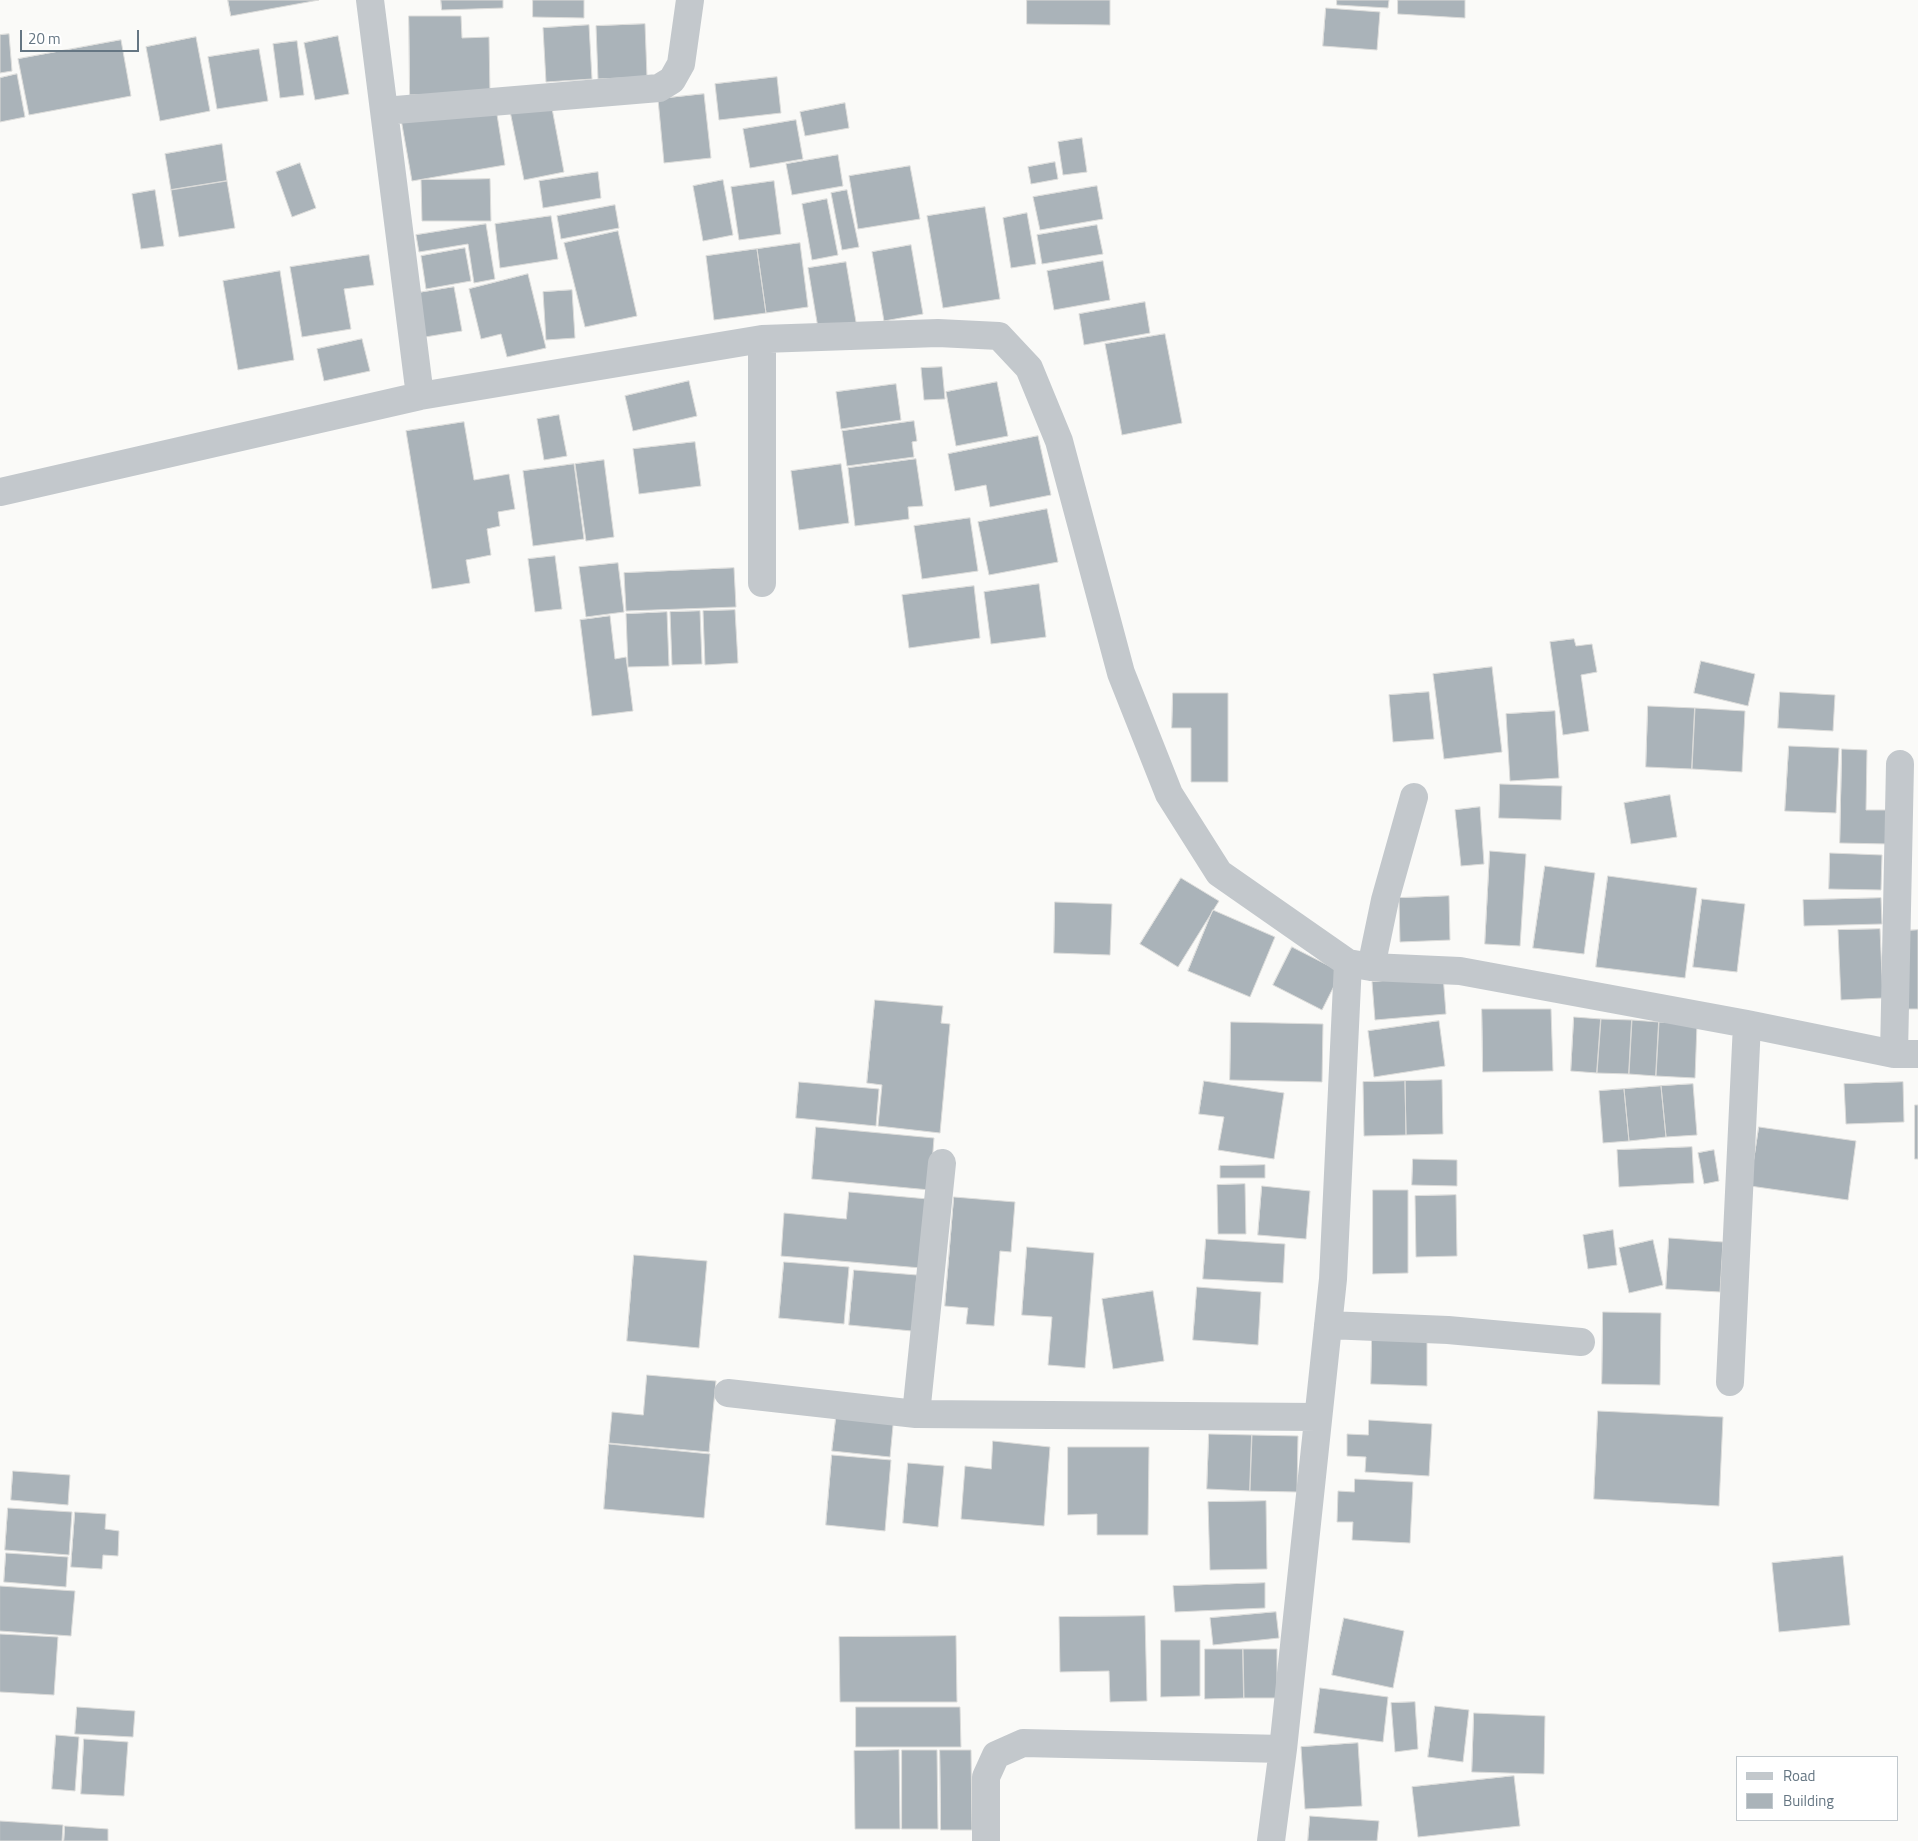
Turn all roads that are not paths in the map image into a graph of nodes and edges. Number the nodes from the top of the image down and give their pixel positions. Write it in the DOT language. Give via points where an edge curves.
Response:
graph roads {
  1 [pos="370,0"];
  2 [pos="690,0"];
  3 [pos="384,110"];
  4 [pos="762,339"];
  5 [pos="420,396"];
  6 [pos="0,492"];
  7 [pos="762,583"];
  8 [pos="1900,764"];
  9 [pos="1414,797"];
  10 [pos="1360,965"];
  11 [pos="1747,1024"];
  12 [pos="1906,1054"];
  13 [pos="942,1163"];
  14 [pos="1328,1325"];
  15 [pos="1581,1342"];
  16 [pos="1730,1382"];
  17 [pos="728,1393"];
  18 [pos="916,1414"];
  19 [pos="1318,1417"];
  20 [pos="1283,1749"];
  21 [pos="986,1841"];
  22 [pos="1271,1841"];
  1 -- 3 [label="street"];
  2 -- 3 [label="street" via="681,64 672,80 659,88"];
  3 -- 5 [label="street"];
  4 -- 5 [label="street"];
  4 -- 7 [label="street"];
  4 -- 10 [label="street" via="938,334 999,336 1030,368 1059,441 1121,673 1169,794 1219,873"];
  5 -- 6 [label="street"];
  8 -- 12 [label="street"];
  9 -- 10 [label="street" via="1385,900"];
  10 -- 11 [label="street" via="1460,971"];
  10 -- 14 [label="street"];
  11 -- 12 [label="street"];
  11 -- 16 [label="street"];
  13 -- 18 [label="street"];
  14 -- 15 [label="street" via="1448,1330"];
  14 -- 19 [label="street"];
  17 -- 18 [label="street"];
  18 -- 19 [label="street"];
  19 -- 20 [label="street"];
  20 -- 21 [label="street" via="1022,1743 996,1755 986,1778"];
  20 -- 22 [label="street"];
}
